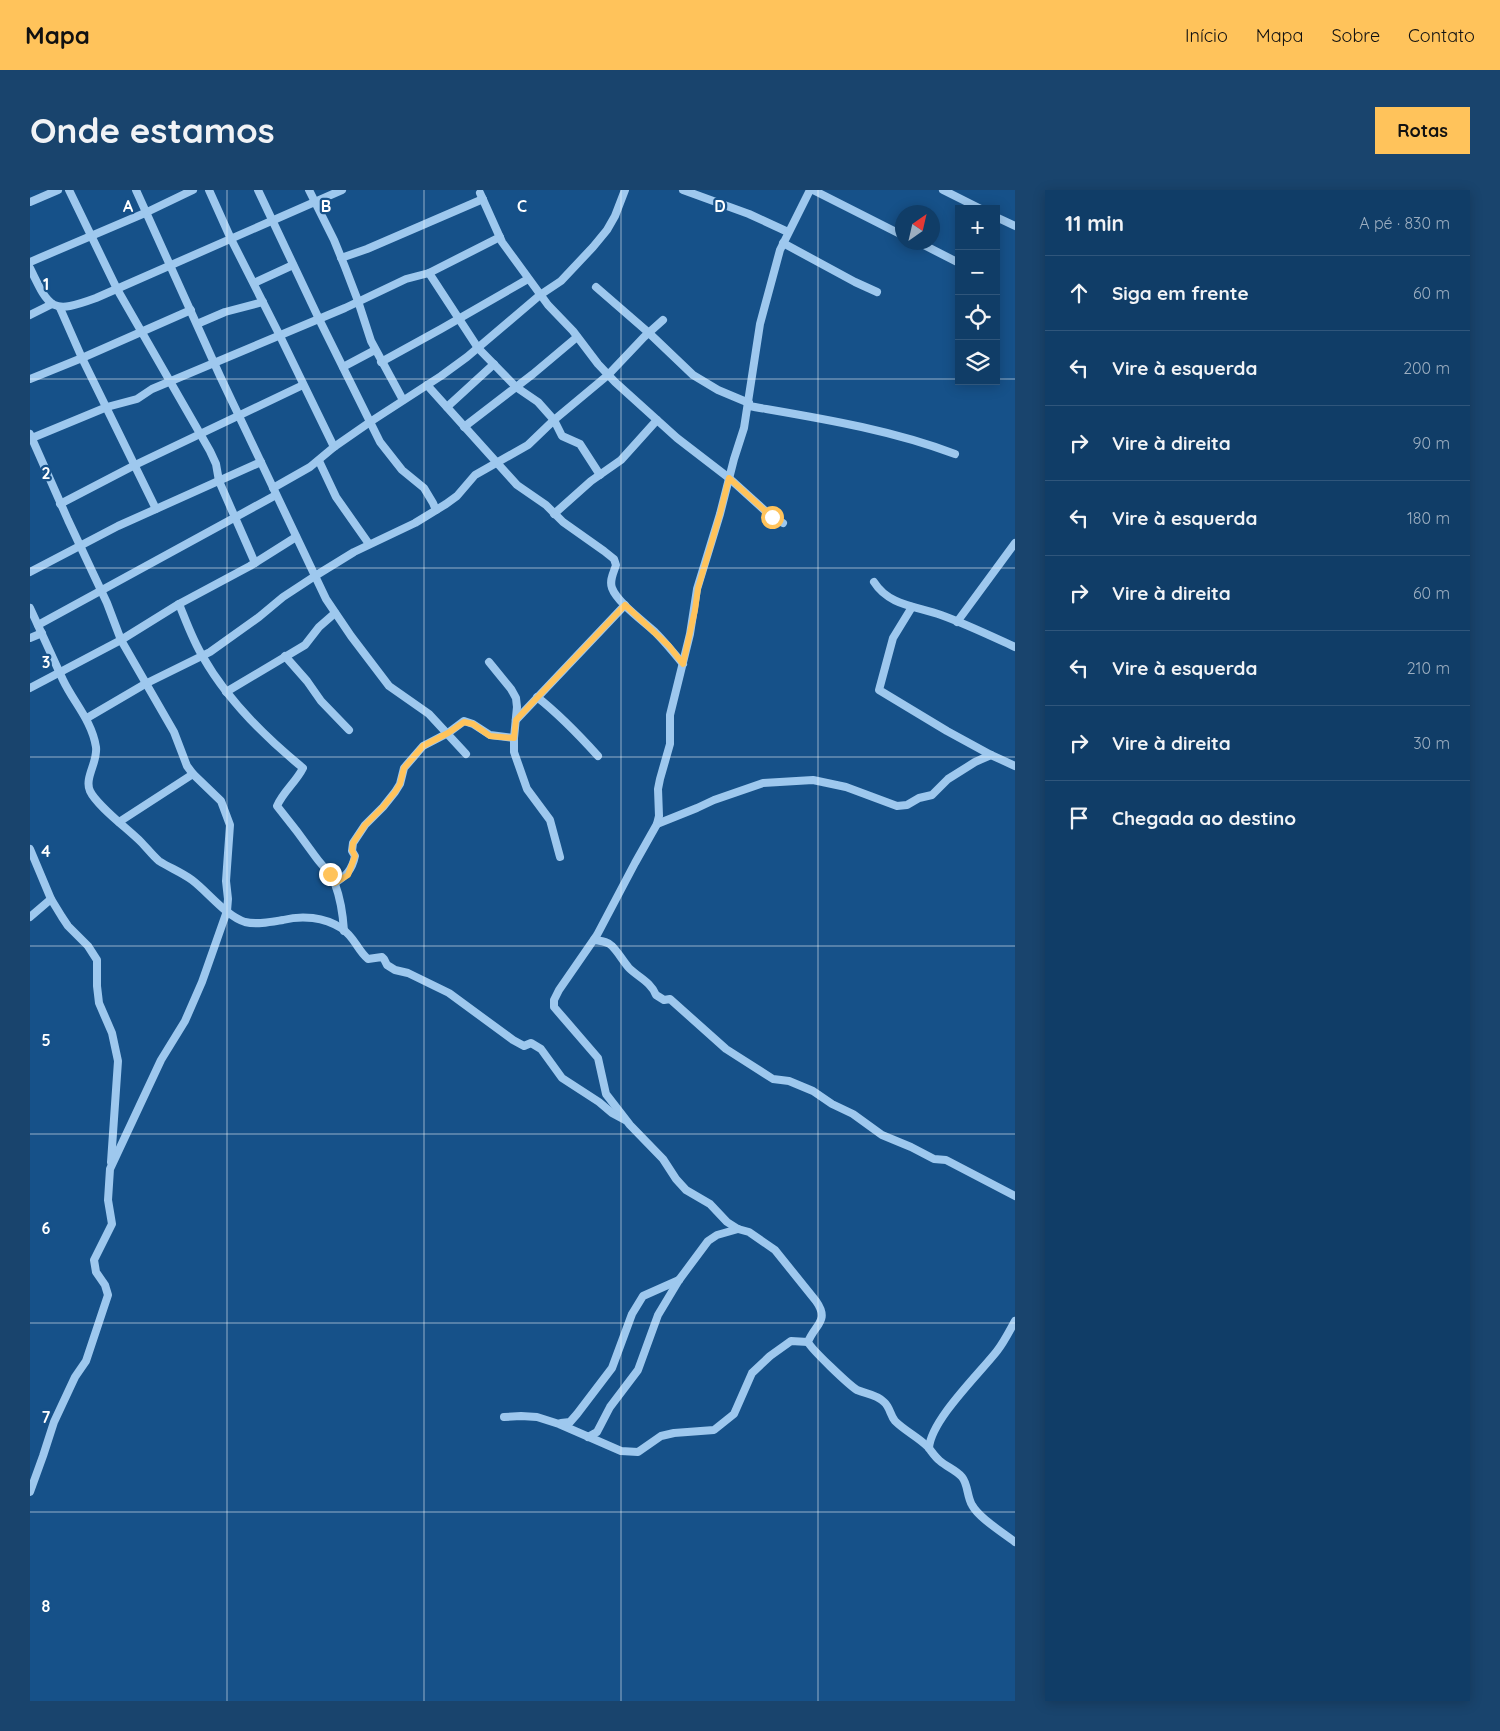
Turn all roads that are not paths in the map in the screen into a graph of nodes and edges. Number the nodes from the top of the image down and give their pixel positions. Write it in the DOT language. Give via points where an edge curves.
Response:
graph roads {
  1 [pos="58,190"];
  2 [pos="69,190"];
  3 [pos="136,190"];
  4 [pos="193,190"];
  5 [pos="208,190"];
  6 [pos="258,190"];
  7 [pos="309,190"];
  8 [pos="342,190"];
  9 [pos="625,190"];
  10 [pos="684,190"];
  11 [pos="812,190"];
  12 [pos="943,190"];
  13 [pos="482,193"];
  14 [pos="30,202"];
  15 [pos="315,202"];
  16 [pos="973,205"];
  17 [pos="145,212"];
  18 [pos="1000,219"];
  19 [pos="273,221"];
  20 [pos="1015,226"];
  21 [pos="788,232"];
  22 [pos="895,232"];
  23 [pos="92,235"];
  24 [pos="500,237"];
  25 [pos="231,239"];
  26 [pos="783,243"];
  27 [pos="934,250"];
  28 [pos="341,258"];
  29 [pos="955,261"];
  30 [pos="30,262"];
  31 [pos="293,265"];
  32 [pos="169,266"];
  33 [pos="30,268"];
  34 [pos="429,273"];
  35 [pos="528,278"];
  36 [pos="254,283"];
  37 [pos="596,287"];
  38 [pos="117,289"];
  39 [pos="877,292"];
  40 [pos="540,295"];
  41 [pos="358,301"];
  42 [pos="263,302"];
  43 [pos="52,304"];
  44 [pos="60,308"];
  45 [pos="191,310"];
  46 [pos="30,315"];
  47 [pos="319,319"];
  48 [pos="458,319"];
  49 [pos="662,320"];
  50 [pos="197,324"];
  51 [pos="140,332"];
  52 [pos="649,333"];
  53 [pos="280,336"];
  54 [pos="577,337"];
  55 [pos="478,348"];
  56 [pos="375,350"];
  57 [pos="82,358"];
  58 [pos="381,362"];
  59 [pos="215,363"];
  60 [pos="494,364"];
  61 [pos="343,368"];
  62 [pos="608,375"];
  63 [pos="30,378"];
  64 [pos="170,382"];
  65 [pos="303,385"];
  66 [pos="427,385"];
  67 [pos="516,387"];
  68 [pos="403,400"];
  69 [pos="749,404"];
  70 [pos="107,407"];
  71 [pos="447,407"];
  72 [pos="239,416"];
  73 [pos="554,420"];
  74 [pos="657,420"];
  75 [pos="370,422"];
  76 [pos="464,427"];
  77 [pos="200,435"];
  78 [pos="31,436"];
  79 [pos="334,447"];
  80 [pos="955,454"];
  81 [pos="39,455"];
  82 [pos="30,460"];
  83 [pos="319,461"];
  84 [pos="261,462"];
  85 [pos="497,463"];
  86 [pos="135,465"];
  87 [pos="600,475"];
  88 [pos="729,478"];
  89 [pos="219,481"];
  90 [pos="275,492"];
  91 [pos="60,504"];
  92 [pos="156,509"];
  93 [pos="436,510"];
  94 [pos="554,514"];
  95 [pos="234,518"];
  96 [pos="783,522"];
  97 [pos="296,537"];
  98 [pos="1015,542"];
  99 [pos="369,544"];
  100 [pos="80,546"];
  101 [pos="255,563"];
  102 [pos="30,572"];
  103 [pos="315,576"];
  104 [pos="874,582"];
  105 [pos="102,592"];
  106 [pos="179,604"];
  107 [pos="625,605"];
  108 [pos="912,607"];
  109 [pos="30,608"];
  110 [pos="335,613"];
  111 [pos="957,622"];
  112 [pos="38,625"];
  113 [pos="42,633"];
  114 [pos="30,638"];
  115 [pos="121,640"];
  116 [pos="1015,648"];
  117 [pos="202,656"];
  118 [pos="285,656"];
  119 [pos="489,662"];
  120 [pos="683,664"];
  121 [pos="60,673"];
  122 [pos="145,684"];
  123 [pos="30,688"];
  124 [pos="226,692"];
  125 [pos="537,698"];
  126 [pos="87,718"];
  127 [pos="516,720"];
  128 [pos="349,730"];
  129 [pos="448,733"];
  130 [pos="514,738"];
  131 [pos="466,754"];
  132 [pos="598,756"];
  133 [pos="991,756"];
  134 [pos="1015,766"];
  135 [pos="193,774"];
  136 [pos="119,822"];
  137 [pos="657,824"];
  138 [pos="30,849"];
  139 [pos="560,857"];
  140 [pos="335,883"];
  141 [pos="51,899"];
  142 [pos="227,911"];
  143 [pos="30,917"];
  144 [pos="344,931"];
  145 [pos="594,940"];
  146 [pos="626,1121"];
  147 [pos="110,1169"];
  148 [pos="1015,1196"];
  149 [pos="738,1229"];
  150 [pos="679,1280"];
  151 [pos="1015,1321"];
  152 [pos="808,1342"];
  153 [pos="504,1417"];
  154 [pos="559,1424"];
  155 [pos="588,1437"];
  156 [pos="928,1448"];
  157 [pos="30,1492"];
  158 [pos="1015,1542"];
  1 -- 14 [label="street"];
  2 -- 23 [label="street"];
  3 -- 17 [label="street"];
  4 -- 17 [label="street"];
  5 -- 25 [label="street"];
  6 -- 19 [label="street"];
  7 -- 15 [label="street"];
  8 -- 15 [label="street"];
  9 -- 40 [label="street" via="615,216 593,248 561,280"];
  10 -- 21 [label="street"];
  11 -- 21 [label="street"];
  11 -- 22 [label="street"];
  12 -- 16 [label="street"];
  13 -- 24 [label="street"];
  13 -- 28 [label="street" via="367,249"];
  15 -- 19 [label="street"];
  15 -- 28 [label="street"];
  17 -- 23 [label="street"];
  17 -- 32 [label="street"];
  18 -- 20 [label="street"];
  19 -- 25 [label="street"];
  19 -- 31 [label="street"];
  21 -- 26 [label="street"];
  23 -- 30 [label="street"];
  23 -- 38 [label="street"];
  24 -- 34 [label="street"];
  24 -- 35 [label="street"];
  25 -- 32 [label="street"];
  25 -- 36 [label="street"];
  26 -- 39 [label="street"];
  26 -- 69 [label="street" via="760,324"];
  27 -- 29 [label="street"];
  28 -- 41 [label="street"];
  31 -- 36 [label="street"];
  31 -- 47 [label="street"];
  32 -- 38 [label="street"];
  32 -- 45 [label="street"];
  33 -- 43 [label="street" via="44,296"];
  34 -- 41 [label="street" via="406,279"];
  34 -- 48 [label="street"];
  35 -- 40 [label="street"];
  35 -- 48 [label="street"];
  36 -- 42 [label="street"];
  37 -- 52 [label="street"];
  38 -- 44 [label="street" via="77,305"];
  38 -- 51 [label="street"];
  40 -- 54 [label="street"];
  40 -- 55 [label="street"];
  41 -- 47 [label="street"];
  41 -- 56 [label="street"];
  42 -- 50 [label="street" via="225,312"];
  42 -- 53 [label="street"];
  43 -- 44 [label="street"];
  43 -- 46 [label="street"];
  44 -- 57 [label="street"];
  45 -- 50 [label="street"];
  45 -- 51 [label="street"];
  47 -- 53 [label="street"];
  47 -- 61 [label="street"];
  48 -- 55 [label="street"];
  48 -- 58 [label="street"];
  49 -- 52 [label="street"];
  50 -- 59 [label="street"];
  51 -- 57 [label="street"];
  51 -- 64 [label="street"];
  52 -- 62 [label="street"];
  52 -- 69 [label="street" via="693,375"];
  53 -- 59 [label="street"];
  53 -- 65 [label="street"];
  54 -- 62 [label="street"];
  54 -- 67 [label="street"];
  55 -- 60 [label="street"];
  55 -- 66 [label="street"];
  56 -- 58 [label="street"];
  56 -- 61 [label="street"];
  57 -- 63 [label="street"];
  57 -- 70 [label="street"];
  58 -- 68 [label="street"];
  59 -- 64 [label="street"];
  59 -- 72 [label="street"];
  60 -- 67 [label="street"];
  60 -- 71 [label="street"];
  61 -- 75 [label="street"];
  62 -- 73 [label="street"];
  62 -- 74 [label="street"];
  64 -- 70 [label="street" via="137,399"];
  64 -- 77 [label="street"];
  65 -- 72 [label="street"];
  65 -- 79 [label="street"];
  66 -- 68 [label="street"];
  66 -- 71 [label="street"];
  67 -- 73 [label="street" via="538,402"];
  67 -- 76 [label="street"];
  68 -- 75 [label="street"];
  69 -- 80 [label="street" via="901,436"];
  69 -- 88 [label="street"];
  70 -- 78 [label="street"];
  70 -- 86 [label="street"];
  71 -- 76 [label="street"];
  72 -- 77 [label="street"];
  72 -- 84 [label="street"];
  73 -- 85 [label="street" via="528,445"];
  73 -- 87 [label="street" via="562,436 580,444"];
  74 -- 87 [label="street" via="621,460"];
  74 -- 88 [label="street"];
  75 -- 79 [label="street"];
  75 -- 93 [label="street" via="394,461 424,488"];
  76 -- 85 [label="street"];
  77 -- 86 [label="street"];
  77 -- 89 [label="street" via="216,464"];
  78 -- 81 [label="street"];
  79 -- 83 [label="street"];
  81 -- 82 [label="street"];
  81 -- 91 [label="street"];
  83 -- 90 [label="street"];
  83 -- 99 [label="street" via="336,497"];
  84 -- 89 [label="street"];
  84 -- 90 [label="street"];
  85 -- 93 [label="street" via="476,475 457,496"];
  85 -- 94 [label="street" via="517,485"];
  86 -- 91 [label="street"];
  86 -- 92 [label="street"];
  87 -- 94 [label="street"];
  88 -- 96 [label="street" via="772,517"];
  88 -- 120 [label="street" via="698,588"];
  89 -- 92 [label="street"];
  89 -- 95 [label="street"];
  90 -- 95 [label="street"];
  90 -- 97 [label="street"];
  91 -- 100 [label="street"];
  92 -- 100 [label="street"];
  93 -- 99 [label="street"];
  94 -- 107 [label="street" via="614,559 612,588"];
  95 -- 101 [label="street"];
  95 -- 105 [label="street"];
  97 -- 101 [label="street"];
  97 -- 103 [label="street"];
  98 -- 111 [label="street"];
  99 -- 103 [label="street"];
  100 -- 102 [label="street"];
  100 -- 105 [label="street"];
  101 -- 106 [label="street"];
  103 -- 110 [label="street"];
  103 -- 117 [label="street"];
  104 -- 108 [label="street" via="888,598"];
  105 -- 112 [label="street"];
  105 -- 115 [label="street"];
  106 -- 115 [label="street"];
  106 -- 117 [label="street"];
  107 -- 120 [label="street" via="669,646"];
  107 -- 125 [label="street"];
  108 -- 111 [label="street"];
  108 -- 133 [label="street" via="893,638 879,690"];
  109 -- 112 [label="street"];
  110 -- 118 [label="street" via="306,645"];
  110 -- 129 [label="street" via="389,686 430,714"];
  111 -- 116 [label="street"];
  112 -- 113 [label="street"];
  113 -- 114 [label="street"];
  113 -- 121 [label="street"];
  115 -- 121 [label="street"];
  115 -- 122 [label="street"];
  117 -- 122 [label="street"];
  117 -- 124 [label="street"];
  118 -- 124 [label="street"];
  118 -- 128 [label="street"];
  119 -- 127 [label="street" via="516,698"];
  120 -- 137 [label="street" via="670,715 670,744 658,789"];
  121 -- 123 [label="street"];
  121 -- 126 [label="street"];
  122 -- 126 [label="street"];
  122 -- 135 [label="street" via="174,732"];
  124 -- 140 [label="street" via="275,745 303,768 277,806"];
  125 -- 127 [label="street"];
  125 -- 132 [label="street" via="566,722"];
  126 -- 136 [label="street" via="96,748 96,760 88,783 90,791"];
  127 -- 130 [label="street"];
  129 -- 130 [label="street" via="458,724 468,722 490,736"];
  129 -- 131 [label="street"];
  129 -- 140 [label="street" via="423,746 404,768 395,792 353,843 355,856 348,875"];
  130 -- 139 [label="street" via="514,752 522,778 550,820"];
  133 -- 134 [label="street"];
  133 -- 137 [label="street" via="948,779 932,795 907,805 898,806 846,786 813,780 763,783"];
  135 -- 136 [label="street"];
  135 -- 142 [label="street" via="221,801 230,825"];
  136 -- 142 [label="street" via="154,856 194,881"];
  137 -- 145 [label="street"];
  138 -- 141 [label="street"];
  140 -- 144 [label="street"];
  141 -- 143 [label="street"];
  141 -- 147 [label="street" via="68,926 97,960 99,1003 112,1033 118,1061"];
  142 -- 144 [label="street" via="245,922 312,917"];
  142 -- 147 [label="street" via="185,1021 154,1073"];
  144 -- 146 [label="street" via="368,959 382,957 395,970 449,993 513,1040 524,1046 531,1043 541,1049 562,1078"];
  145 -- 146 [label="street" via="559,990 554,1007 598,1058 606,1094"];
  145 -- 148 [label="street" via="612,946 631,970 654,988 656,995 664,1000 670,999 726,1049 774,1080 788,1081 813,1091 882,1135 934,1159 946,1160"];
  146 -- 149 [label="street" via="663,1159 686,1190 710,1204"];
  147 -- 157 [label="street" via="108,1200 112,1224 94,1260 96,1272 108,1294 86,1361 54,1422"];
  149 -- 150 [label="street" via="708,1241"];
  149 -- 152 [label="street" via="749,1232 776,1250 822,1309 821,1320"];
  150 -- 154 [label="street" via="643,1296 632,1314 612,1368 578,1414 570,1422"];
  150 -- 155 [label="street" via="658,1315 638,1370 610,1407 597,1432"];
  151 -- 156 [label="street" via="996,1352 933,1430"];
  152 -- 155 [label="street" via="791,1341 770,1356 752,1373 734,1414 714,1430 660,1436 638,1452 621,1452"];
  152 -- 156 [label="street" via="810,1348 839,1376 856,1389 885,1402 895,1421"];
  153 -- 154 [label="street" via="537,1417"];
  154 -- 155 [label="street"];
  156 -- 158 [label="street" via="940,1462 963,1478 972,1506"];
}
